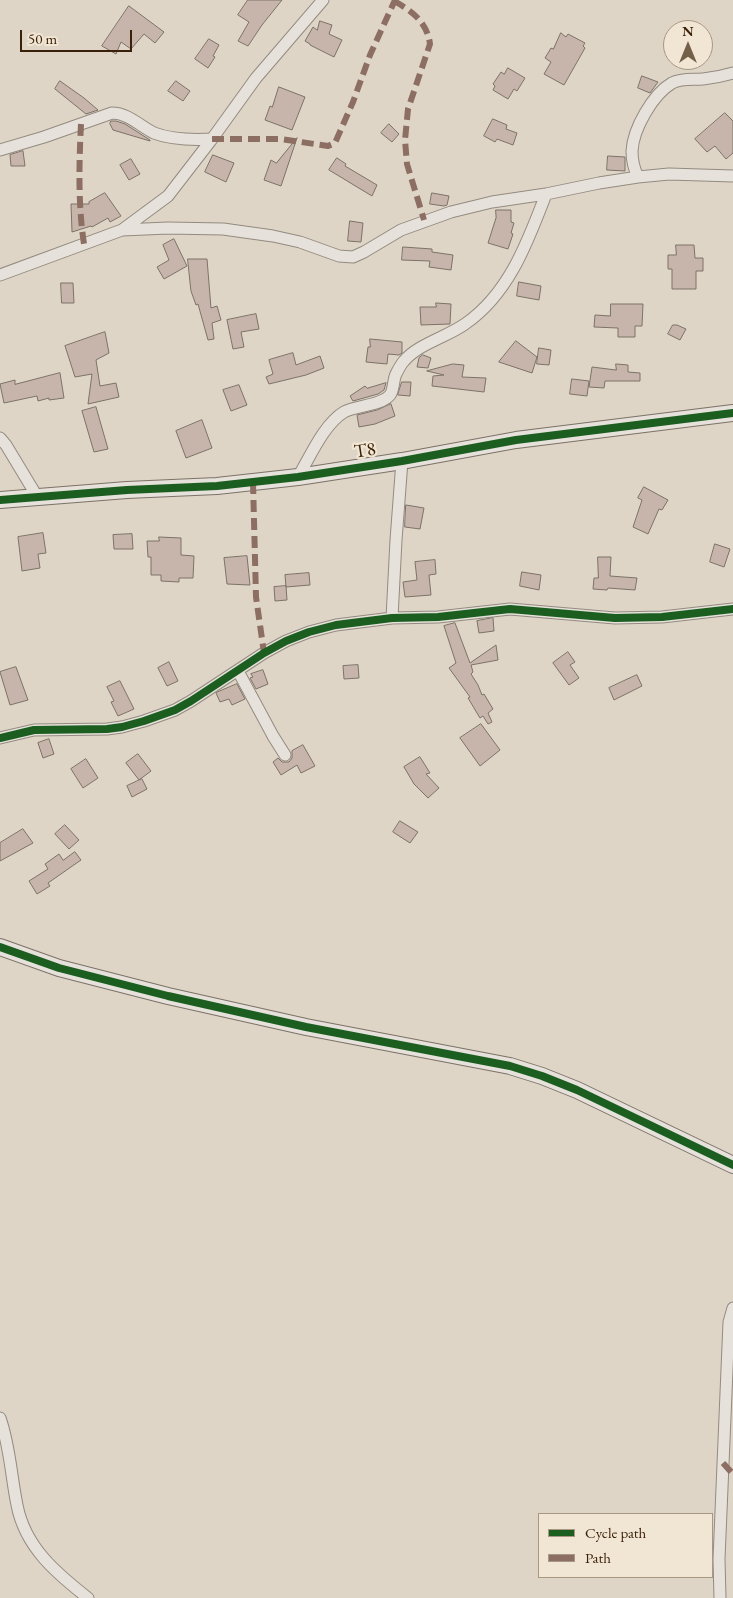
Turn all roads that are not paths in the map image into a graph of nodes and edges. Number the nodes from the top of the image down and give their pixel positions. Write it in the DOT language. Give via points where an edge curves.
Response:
graph roads {
  1 [pos="323,0"];
  2 [pos="733,73"];
  3 [pos="212,139"];
  4 [pos="0,150"];
  5 [pos="733,176"];
  6 [pos="638,177"];
  7 [pos="546,194"];
  8 [pos="122,230"];
  9 [pos="0,275"];
  10 [pos="733,413"];
  11 [pos="0,438"];
  12 [pos="402,461"];
  13 [pos="298,477"];
  14 [pos="38,498"];
  15 [pos="0,500"];
  16 [pos="733,609"];
  17 [pos="392,618"];
  18 [pos="238,671"];
  19 [pos="0,738"];
  20 [pos="285,755"];
  21 [pos="0,947"];
  22 [pos="733,1165"];
  23 [pos="733,1308"];
  24 [pos="0,1418"];
  25 [pos="88,1598"];
  26 [pos="720,1598"];
  1 -- 3 [label="street" via="256,78"];
  2 -- 6 [label="street" via="686,79 673,83 659,94 635,134 632,151"];
  3 -- 4 [label="street" via="187,140 155,133 122,114 112,113"];
  3 -- 8 [label="street" via="168,196"];
  5 -- 6 [label="street" via="669,174"];
  6 -- 7 [label="street"];
  7 -- 8 [label="street" via="492,202 424,220 353,257 339,256 273,236 223,229"];
  7 -- 13 [label="street" via="523,249 496,296 466,323 412,352 396,374 390,395 383,401 342,413"];
  8 -- 9 [label="street"];
  10 -- 12 [label="street, T8" via="533,437"];
  11 -- 14 [label="street"];
  12 -- 13 [label="street, T8"];
  12 -- 17 [label="street"];
  13 -- 14 [label="street, T8"];
  14 -- 15 [label="street, T8"];
  16 -- 17 [label="street" via="639,618 510,609"];
  17 -- 18 [label="street" via="309,632 264,653"];
  18 -- 19 [label="street" via="175,710 144,721 107,729 34,730"];
  18 -- 20 [label="street"];
  21 -- 22 [label="street" via="59,968 168,996 306,1027 510,1066 577,1090"];
  23 -- 26 [label="street" via="729,1322"];
  24 -- 25 [label="street" via="17,1506 27,1535 50,1567"];
}
